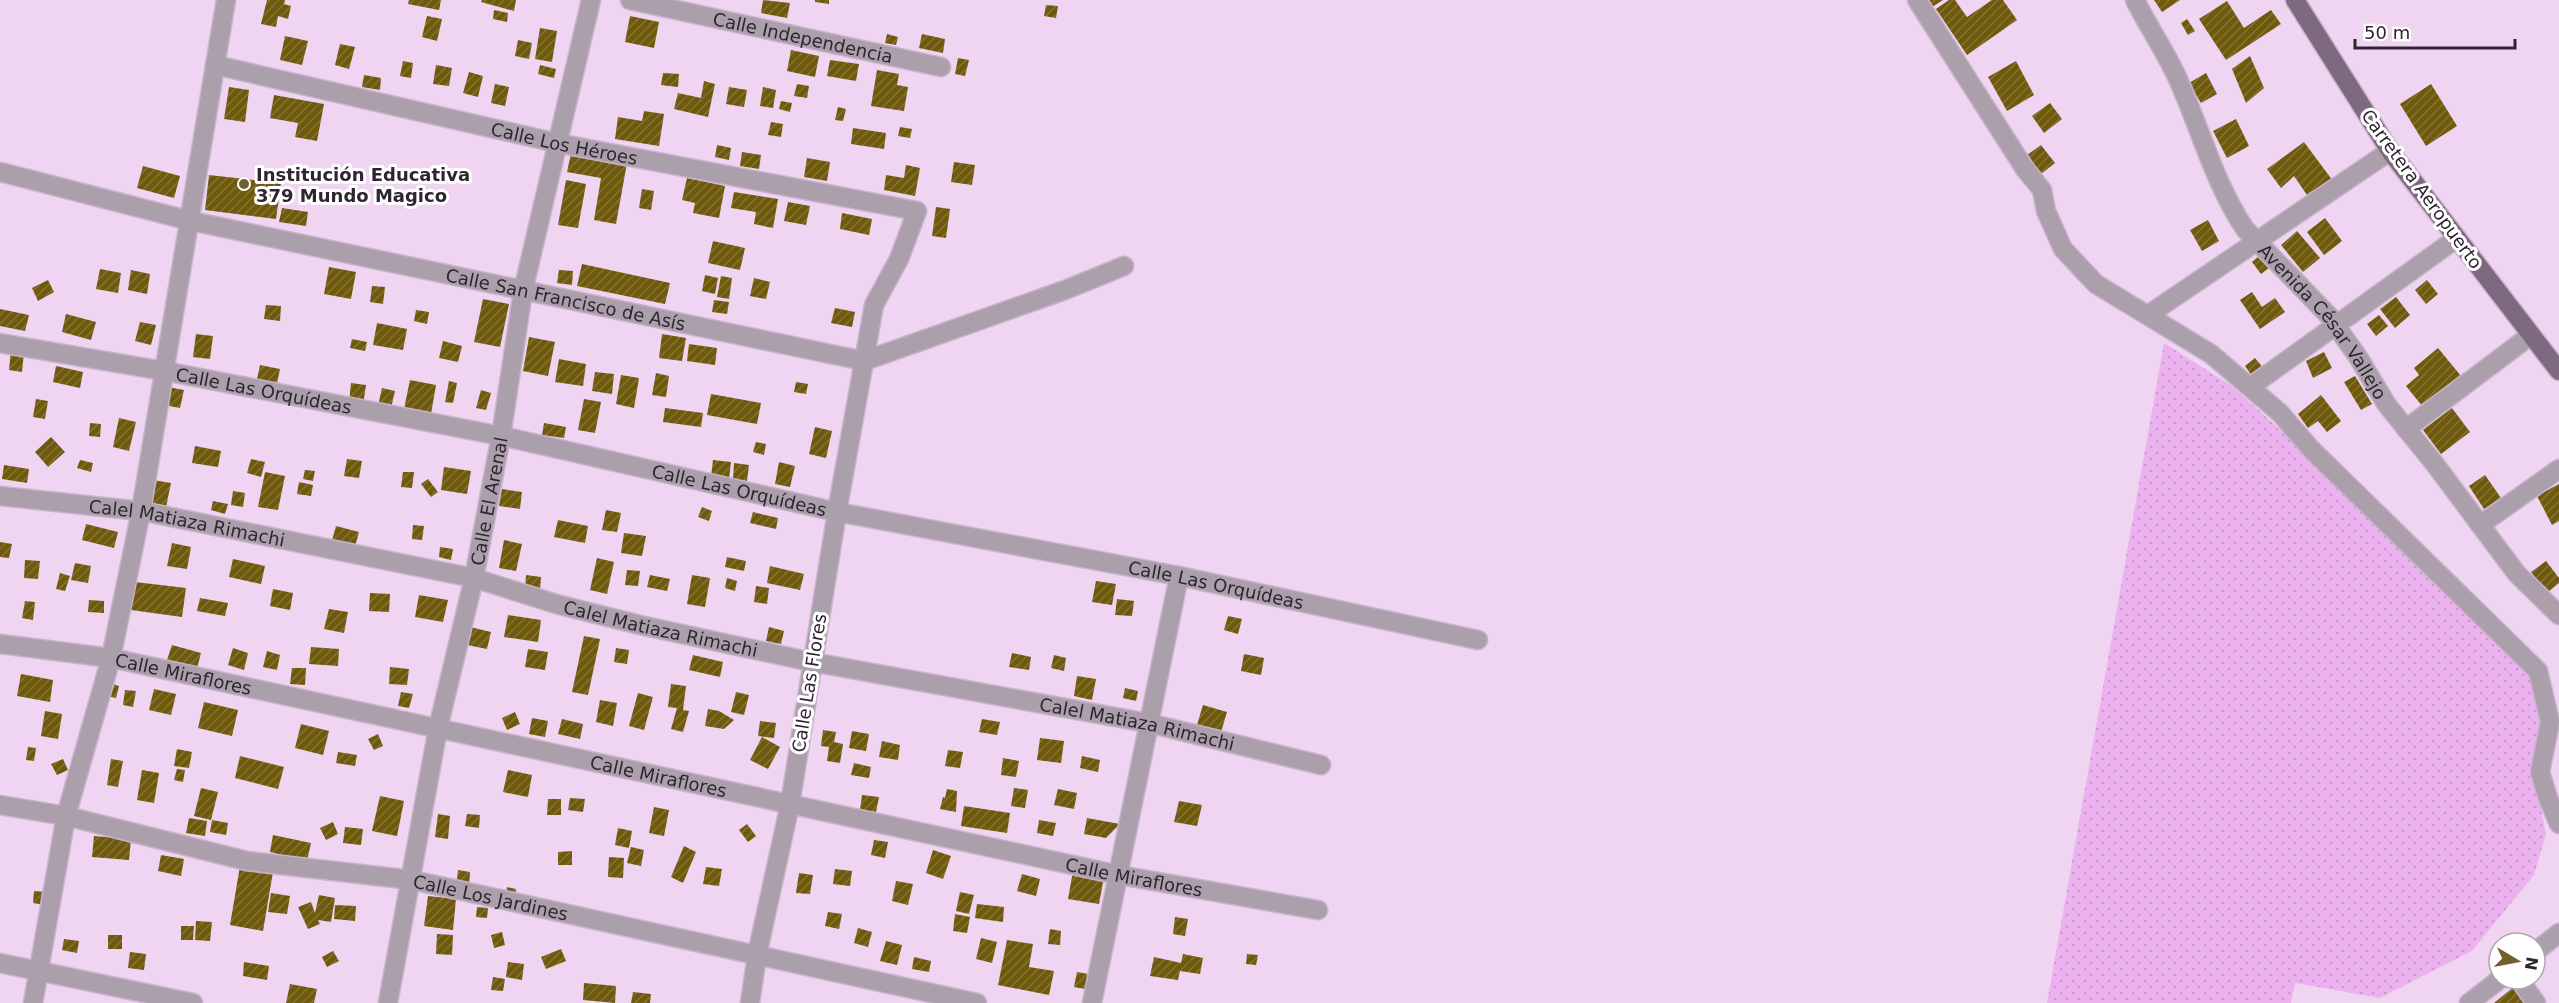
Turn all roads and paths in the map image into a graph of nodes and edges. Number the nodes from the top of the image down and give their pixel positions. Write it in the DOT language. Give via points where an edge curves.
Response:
graph roads {
  1 [pos="226,0"];
  2 [pos="591,0"];
  3 [pos="630,0"];
  4 [pos="1917,0"];
  5 [pos="2135,0"];
  6 [pos="2295,0"];
  7 [pos="651,2"];
  8 [pos="215,65"];
  9 [pos="941,67"];
  10 [pos="557,143"];
  11 [pos="2390,150"];
  12 [pos="0,172"];
  13 [pos="917,211"];
  14 [pos="191,221"];
  15 [pos="2457,238"];
  16 [pos="2256,241"];
  17 [pos="1124,266"];
  18 [pos="523,291"];
  19 [pos="2148,315"];
  20 [pos="2336,326"];
  21 [pos="2531,335"];
  22 [pos="0,343"];
  23 [pos="864,361"];
  24 [pos="164,371"];
  25 [pos="2559,371"];
  26 [pos="2250,387"];
  27 [pos="2406,429"];
  28 [pos="501,436"];
  29 [pos="2559,469"];
  30 [pos="0,496"];
  31 [pos="141,512"];
  32 [pos="837,512"];
  33 [pos="2480,525"];
  34 [pos="1179,576"];
  35 [pos="474,578"];
  36 [pos="2559,615"];
  37 [pos="1478,640"];
  38 [pos="0,644"];
  39 [pos="111,658"];
  40 [pos="812,662"];
  41 [pos="1149,723"];
  42 [pos="438,728"];
  43 [pos="1321,765"];
  44 [pos="2553,794"];
  45 [pos="790,804"];
  46 [pos="0,805"];
  47 [pos="66,816"];
  48 [pos="2559,824"];
  49 [pos="1119,875"];
  50 [pos="412,880"];
  51 [pos="1318,910"];
  52 [pos="2559,933"];
  53 [pos="2547,942"];
  54 [pos="757,956"];
  55 [pos="0,963"];
  56 [pos="38,971"];
  57 [pos="2487,989"];
  58 [pos="33,1003"];
  59 [pos="194,1003"];
  60 [pos="388,1003"];
  61 [pos="750,1003"];
  62 [pos="977,1003"];
  63 [pos="1092,1003"];
  64 [pos="2469,1003"];
  1 -- 8 [label="street"];
  2 -- 10 [label="street, Calle El Arenal"];
  3 -- 7 [label="street, Calle Independencia"];
  4 -- 19 [label="street" via="2025,170 2042,190 2046,211 2063,249 2096,284"];
  5 -- 16 [label="street, Avenida César Vallejo" via="2177,77 2203,146 2236,216"];
  6 -- 11 [label="main road, Carretera Aeropuerto"];
  7 -- 9 [label="street, Calle Independencia"];
  8 -- 10 [label="street, Calle Los Héroes"];
  8 -- 14 [label="street"];
  10 -- 13 [label="street, Calle Los Héroes"];
  10 -- 18 [label="street, Calle El Arenal"];
  11 -- 15 [label="main road, Carretera Aeropuerto"];
  11 -- 16 [label="street"];
  12 -- 14 [label="street, Calle San Francisco de Asís"];
  13 -- 23 [label="street, Calle Las Flores" via="899,259 874,305"];
  14 -- 18 [label="street, Calle San Francisco de Asís"];
  14 -- 24 [label="street"];
  15 -- 20 [label="street"];
  15 -- 21 [label="main road, Carretera Aeropuerto"];
  16 -- 19 [label="street"];
  16 -- 20 [label="street, Avenida César Vallejo"];
  17 -- 23 [label="street"];
  18 -- 23 [label="street, Calle San Francisco de Asís"];
  18 -- 28 [label="street, Calle El Arenal"];
  19 -- 26 [label="street" via="2211,354"];
  20 -- 26 [label="street"];
  20 -- 27 [label="street, Avenida César Vallejo"];
  21 -- 25 [label="main road, Carretera Aeropuerto"];
  21 -- 27 [label="street"];
  22 -- 24 [label="street, Calle Las Orquídeas"];
  23 -- 32 [label="street, Calle Las Flores"];
  24 -- 28 [label="street, Calle Las Orquídeas"];
  24 -- 31 [label="street"];
  26 -- 44 [label="street" via="2538,671 2550,722 2540,772"];
  27 -- 33 [label="street, Avenida César Vallejo"];
  28 -- 32 [label="street, Calle Las Orquídeas"];
  28 -- 35 [label="street, Calle El Arenal"];
  29 -- 33 [label="street"];
  30 -- 31 [label="street, Calel Matiaza Rimachi"];
  31 -- 35 [label="street, Calel Matiaza Rimachi"];
  31 -- 39 [label="street"];
  32 -- 34 [label="street, Calle Las Orquídeas"];
  32 -- 40 [label="street, Calle Las Flores"];
  33 -- 36 [label="street, Avenida César Vallejo" via="2517,574"];
  34 -- 37 [label="street, Calle Las Orquídeas"];
  34 -- 41 [label="street"];
  35 -- 40 [label="street, Calel Matiaza Rimachi" via="556,604"];
  35 -- 42 [label="street, Calle El Arenal"];
  38 -- 39 [label="street, Calle Miraflores"];
  39 -- 42 [label="street, Calle Miraflores"];
  39 -- 47 [label="street"];
  40 -- 41 [label="street, Calel Matiaza Rimachi"];
  40 -- 45 [label="street, Calle Las Flores"];
  41 -- 43 [label="street, Calel Matiaza Rimachi"];
  41 -- 49 [label="street"];
  42 -- 45 [label="street, Calle Miraflores"];
  42 -- 50 [label="street, Calle El Arenal"];
  44 -- 48 [label="street"];
  45 -- 49 [label="street, Calle Miraflores"];
  45 -- 54 [label="street, Calle Las Flores"];
  46 -- 47 [label="street, Calle Los Jardines"];
  47 -- 50 [label="street, Calle Los Jardines" via="247,861"];
  47 -- 56 [label="street"];
  49 -- 51 [label="street, Calle Miraflores"];
  49 -- 63 [label="street"];
  50 -- 54 [label="street, Calle Los Jardines"];
  50 -- 60 [label="street, Calle El Arenal"];
  52 -- 53 [label="street"];
  54 -- 61 [label="street, Calle Las Flores"];
  54 -- 62 [label="street, Calle Los Jardines"];
  55 -- 56 [label="street"];
  56 -- 58 [label="street"];
  56 -- 59 [label="street"];
  57 -- 64 [label="street"];
}
